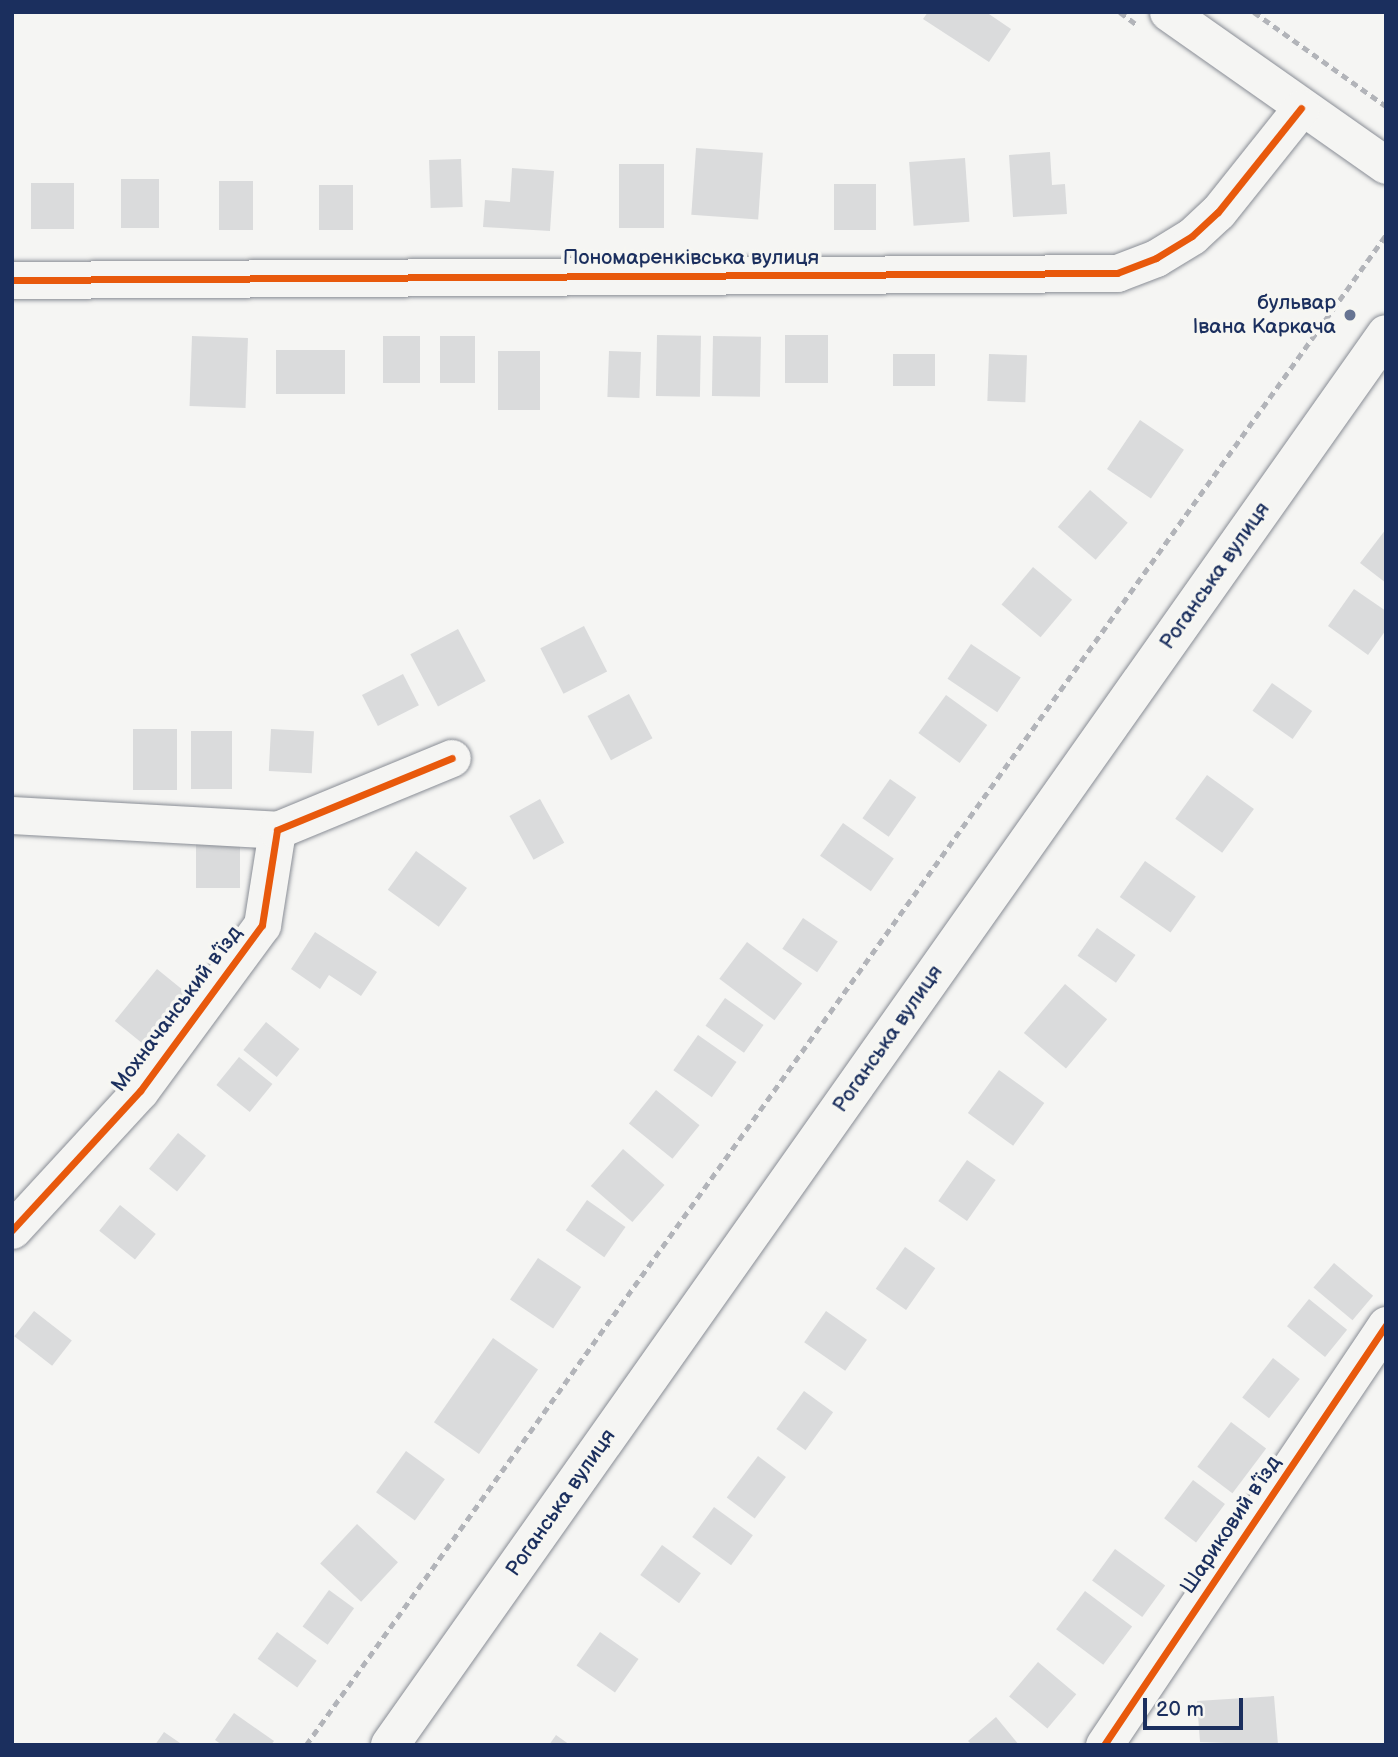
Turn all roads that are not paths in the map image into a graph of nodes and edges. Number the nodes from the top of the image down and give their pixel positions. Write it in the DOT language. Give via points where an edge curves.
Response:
graph roads {
  1 [pos="1179,15"];
  2 [pos="1301,108"];
  3 [pos="1386,165"];
  4 [pos="12,280"];
  5 [pos="1386,334"];
  6 [pos="452,758"];
  7 [pos="12,815"];
  8 [pos="277,830"];
  9 [pos="12,1230"];
  10 [pos="1386,1325"];
  11 [pos="390,1745"];
  12 [pos="1104,1745"];
  1 -- 2 [label="street"];
  2 -- 3 [label="street"];
  2 -- 4 [label="street, Пономаренківська вулиця" via="1192,236 1156,258 1117,273"];
  5 -- 11 [label="main road, Роганська вулиця"];
  6 -- 8 [label="street"];
  7 -- 8 [label="street"];
  8 -- 9 [label="street, Мохначанський в’їзд" via="262,925 140,1091"];
  10 -- 12 [label="street, Шариковий в’їзд"];
}
